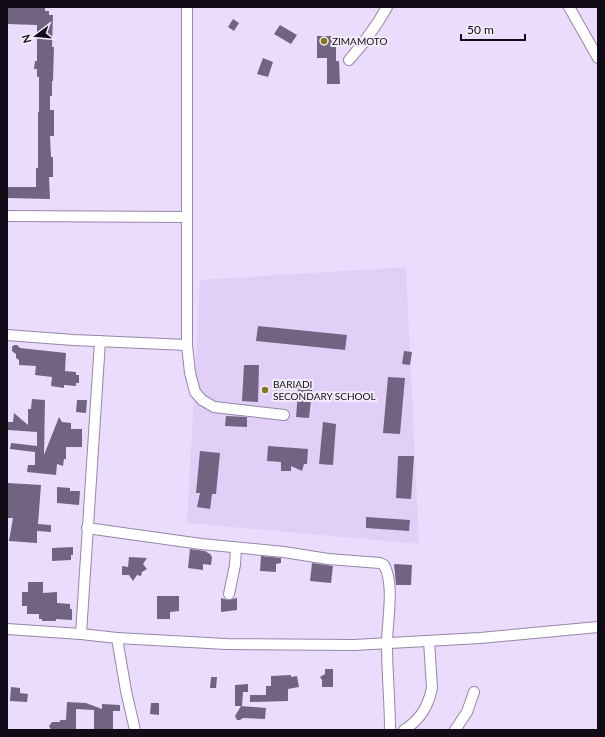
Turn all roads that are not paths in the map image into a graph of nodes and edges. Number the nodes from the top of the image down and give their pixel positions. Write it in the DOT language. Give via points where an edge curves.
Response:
graph roads {
  1 [pos="187,7"];
  2 [pos="387,7"];
  3 [pos="569,7"];
  4 [pos="598,58"];
  5 [pos="349,60"];
  6 [pos="7,216"];
  7 [pos="187,217"];
  8 [pos="7,335"];
  9 [pos="100,341"];
  10 [pos="187,345"];
  11 [pos="284,415"];
  12 [pos="87,528"];
  13 [pos="236,548"];
  14 [pos="229,594"];
  15 [pos="598,627"];
  16 [pos="7,629"];
  17 [pos="81,634"];
  18 [pos="117,638"];
  19 [pos="429,641"];
  20 [pos="387,643"];
  21 [pos="474,692"];
  22 [pos="135,730"];
  23 [pos="390,730"];
  24 [pos="404,730"];
  25 [pos="455,730"];
  1 -- 7 [label="street"];
  2 -- 5 [label="street"];
  3 -- 4 [label="street"];
  6 -- 7 [label="street"];
  7 -- 10 [label="street"];
  8 -- 9 [label="street"];
  9 -- 10 [label="street"];
  9 -- 12 [label="street"];
  10 -- 11 [label="street" via="195,392 202,400 214,407"];
  12 -- 13 [label="street"];
  12 -- 17 [label="street"];
  13 -- 14 [label="street"];
  13 -- 20 [label="street" via="382,564 385,567 389,591"];
  15 -- 19 [label="street"];
  16 -- 17 [label="street"];
  17 -- 18 [label="street"];
  18 -- 20 [label="street" via="226,644"];
  18 -- 22 [label="street"];
  19 -- 20 [label="street"];
  19 -- 24 [label="street" via="432,688 430,696 420,718"];
  20 -- 23 [label="street"];
  21 -- 25 [label="street" via="467,712"];
}
